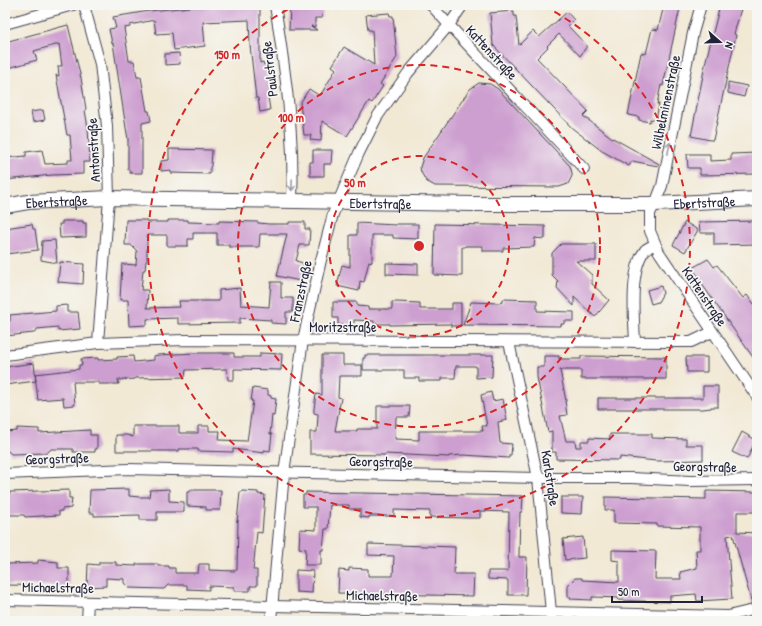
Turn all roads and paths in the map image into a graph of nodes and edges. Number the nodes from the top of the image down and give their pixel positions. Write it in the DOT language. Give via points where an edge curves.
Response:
graph roads {
  1 [pos="73,5"];
  2 [pos="84,5"];
  3 [pos="275,5"];
  4 [pos="431,5"];
  5 [pos="463,5"];
  6 [pos="701,5"];
  7 [pos="5,24"];
  8 [pos="449,26"];
  9 [pos="584,169"];
  10 [pos="109,198"];
  11 [pos="757,199"];
  12 [pos="338,201"];
  13 [pos="292,202"];
  14 [pos="655,204"];
  15 [pos="5,206"];
  16 [pos="655,244"];
  17 [pos="712,332"];
  18 [pos="303,340"];
  19 [pos="509,342"];
  20 [pos="635,342"];
  21 [pos="98,343"];
  22 [pos="5,355"];
  23 [pos="757,397"];
  24 [pos="284,473"];
  25 [pos="5,474"];
  26 [pos="538,478"];
  27 [pos="757,480"];
  28 [pos="5,600"];
  29 [pos="88,602"];
  30 [pos="272,607"];
  31 [pos="757,609"];
  32 [pos="551,617"];
  33 [pos="87,621"];
  34 [pos="271,621"];
  1 -- 7 [label="street"];
  2 -- 10 [label="street, Antonstraße" via="100,64 107,126"];
  3 -- 13 [label="street, Paulstraße, one-way" via="293,168"];
  4 -- 8 [label="street, Kattenstraße"];
  5 -- 8 [label="street, Franzstraße"];
  14 -- 6 [label="street, Wilhelminenstraße, one-way" via="662,186"];
  8 -- 9 [label="street, Kattenstraße"];
  8 -- 12 [label="street, Franzstraße" via="408,73 377,117"];
  10 -- 13 [label="street, Ebertstraße"];
  10 -- 15 [label="street, Ebertstraße" via="28,202"];
  10 -- 21 [label="street, Antonstraße"];
  11 -- 14 [label="street, Ebertstraße"];
  12 -- 13 [label="street, Ebertstraße"];
  12 -- 14 [label="street, Ebertstraße"];
  12 -- 18 [label="street, Franzstraße" via="321,260"];
  14 -- 16 [label="street, Kattenstraße" via="650,213 650,231"];
  16 -- 17 [label="street, Kattenstraße"];
  16 -- 20 [label="street" via="645,250 638,262 634,282"];
  17 -- 20 [label="street, Moritzstraße" via="691,342"];
  17 -- 23 [label="street, Kattenstraße"];
  18 -- 19 [label="street, Moritzstraße"];
  18 -- 21 [label="street, Moritzstraße"];
  18 -- 24 [label="street, Franzstraße"];
  19 -- 20 [label="street, Moritzstraße"];
  19 -- 26 [label="street, Karlstraße"];
  21 -- 22 [label="street, Moritzstraße"];
  24 -- 25 [label="street, Georgstraße" via="128,469"];
  24 -- 26 [label="street, Georgstraße"];
  24 -- 30 [label="street, Franzstraße"];
  26 -- 27 [label="street, Georgstraße"];
  26 -- 32 [label="street, Karlstraße"];
  28 -- 29 [label="street, Michaelstraße"];
  29 -- 30 [label="street, Michaelstraße"];
  29 -- 33 [label="street"];
  30 -- 32 [label="street, Michaelstraße"];
  30 -- 34 [label="street, Franzstraße"];
  31 -- 32 [label="street, Michaelstraße" via="728,616"];
}
